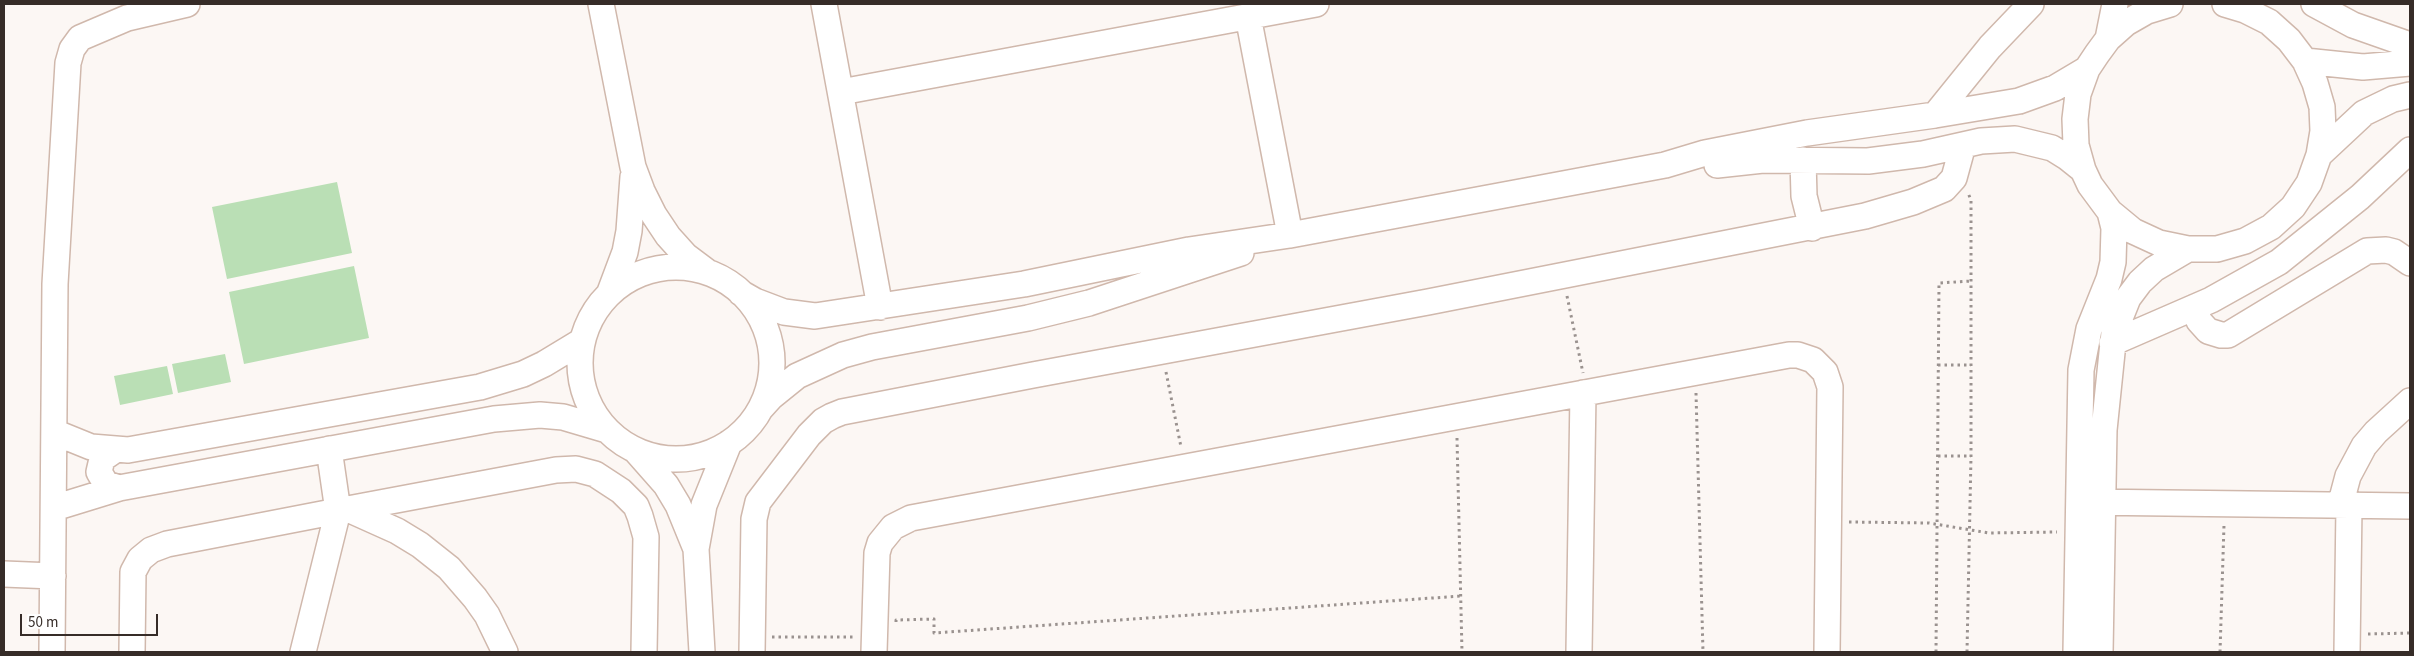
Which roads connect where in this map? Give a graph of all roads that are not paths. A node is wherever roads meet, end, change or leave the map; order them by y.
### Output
1 (187, 4) edge
2 (601, 4) edge
3 (824, 4) edge
4 (1316, 4) edge
5 (2031, 4) edge
6 (2114, 4) edge
7 (2170, 4) edge
8 (2225, 4) edge
9 (2314, 4) edge
10 (1248, 16) junction
11 (2108, 39) junction
12 (2410, 45) edge
13 (2305, 61) junction
14 (2410, 63) edge
15 (2087, 70) junction
16 (842, 92) junction
17 (2410, 95) edge
18 (1935, 116) junction
19 (1963, 145) junction
20 (2410, 150) edge
21 (2319, 155) junction
22 (1803, 160) junction
23 (1665, 165) junction
24 (633, 167) junction
25 (2083, 170) junction
26 (2110, 212) junction
27 (1812, 228) junction
28 (1290, 235) junction
29 (2188, 250) junction
30 (2410, 263) edge
31 (706, 271) junction
32 (610, 292) junction
33 (741, 293) junction
34 (880, 307) junction
35 (2195, 307) junction
36 (582, 341) junction
37 (2112, 343) junction
38 (1585, 393) junction
39 (2410, 402) edge
40 (760, 410) junction
41 (607, 430) junction
42 (54, 432) junction
43 (729, 443) junction
44 (329, 449) junction
45 (116, 450) junction
46 (634, 450) junction
47 (119, 488) junction
48 (2090, 503) junction
49 (2345, 506) junction
50 (2410, 506) edge
51 (54, 508) junction
52 (343, 510) junction
53 (696, 549) junction
54 (4, 574) edge
55 (53, 576) junction
56 (2348, 643) edge
57 (752, 645) edge
58 (874, 645) edge
59 (52, 652) edge
60 (132, 652) edge
61 (303, 652) edge
62 (505, 652) edge
63 (644, 652) edge
64 (702, 652) edge
65 (1579, 652) edge
66 (1827, 652) edge
67 (2076, 652) edge
68 (2100, 652) edge

1 - 42 street
2 - 24 street
3 - 16 street
4 - 10 street
5 - 18 street
6 - 11 street
7 - 11 street
8 - 13 street
9 - 12 street
10 - 16 street
10 - 28 street
11 - 15 street
13 - 14 street
13 - 21 street
15 - 18 street
15 - 25 street
16 - 34 street
17 - 21 street
18 - 23 street
19 - 22 street
19 - 25 street
19 - 27 street
20 - 35 street
21 - 29 street
22 - 23 street
22 - 27 street
23 - 28 street
24 - 31 street
24 - 32 street
25 - 26 street
26 - 29 street
26 - 48 street
27 - 57 street
28 - 34 street
28 - 40 street
29 - 37 street
30 - 35 street
31 - 32 street
31 - 33 street
32 - 36 street
33 - 34 street
33 - 40 street
35 - 37 street
36 - 41 street
36 - 45 street
37 - 48 street
38 - 58 street
38 - 65 street
38 - 66 street
39 - 49 street
40 - 43 street
41 - 44 street
41 - 46 street
42 - 45 street
42 - 51 street
43 - 46 street
43 - 53 street
44 - 47 street
44 - 52 street
45 - 47 street
46 - 53 street
47 - 51 street
48 - 49 street
48 - 67 street
48 - 68 street
49 - 50 street
49 - 56 street
51 - 55 street
52 - 60 street
52 - 61 street
52 - 62 street
52 - 63 street
53 - 64 street
54 - 55 street
55 - 59 street

